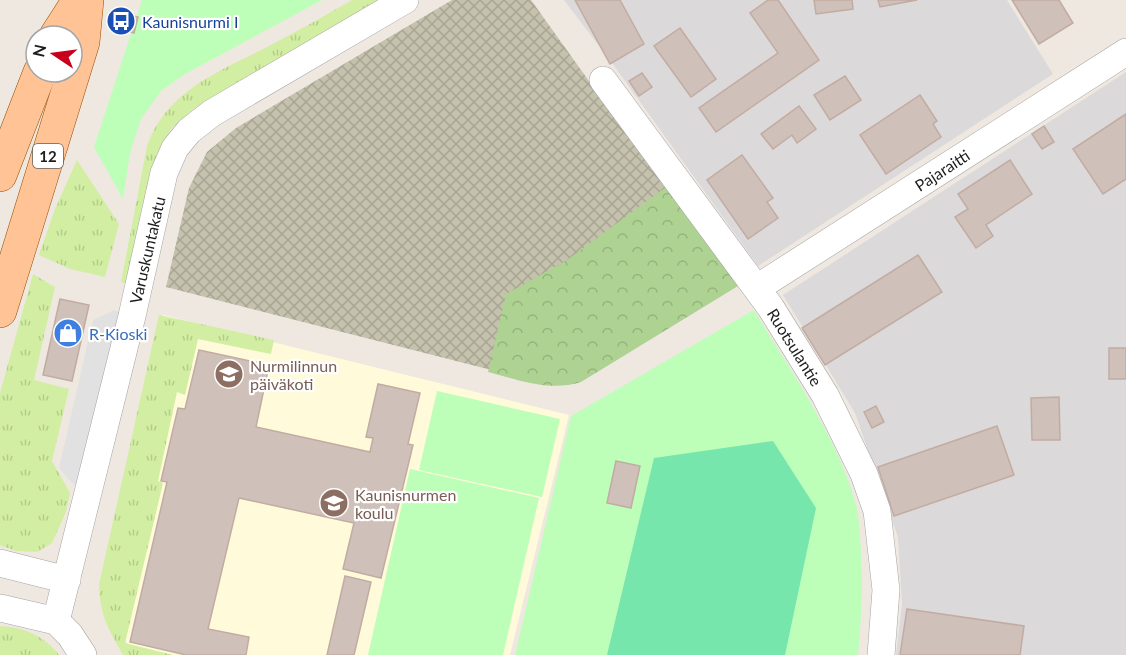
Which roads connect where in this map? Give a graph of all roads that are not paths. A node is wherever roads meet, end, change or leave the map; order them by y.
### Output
1 (79, 0) edge
2 (87, 0) edge
3 (405, 0) edge
4 (64, 24) edge
5 (1126, 52) edge
6 (603, 80) dead end
7 (35, 84) edge
8 (0, 175) edge
9 (757, 288) junction
10 (0, 311) edge
11 (0, 563) edge
12 (67, 580) junction
13 (0, 608) edge
14 (56, 621) junction
15 (83, 655) edge
16 (881, 655) edge

1 - 4 main road
2 - 10 main road, 12
3 - 12 street, Varuskuntakatu
5 - 9 street, Pajaraitti
6 - 9 street, Ruotsulantie
7 - 8 main road, 12
9 - 16 street, Ruotsulantie
11 - 12 street
12 - 14 street, Varuskuntakatu
13 - 14 street
14 - 15 street

